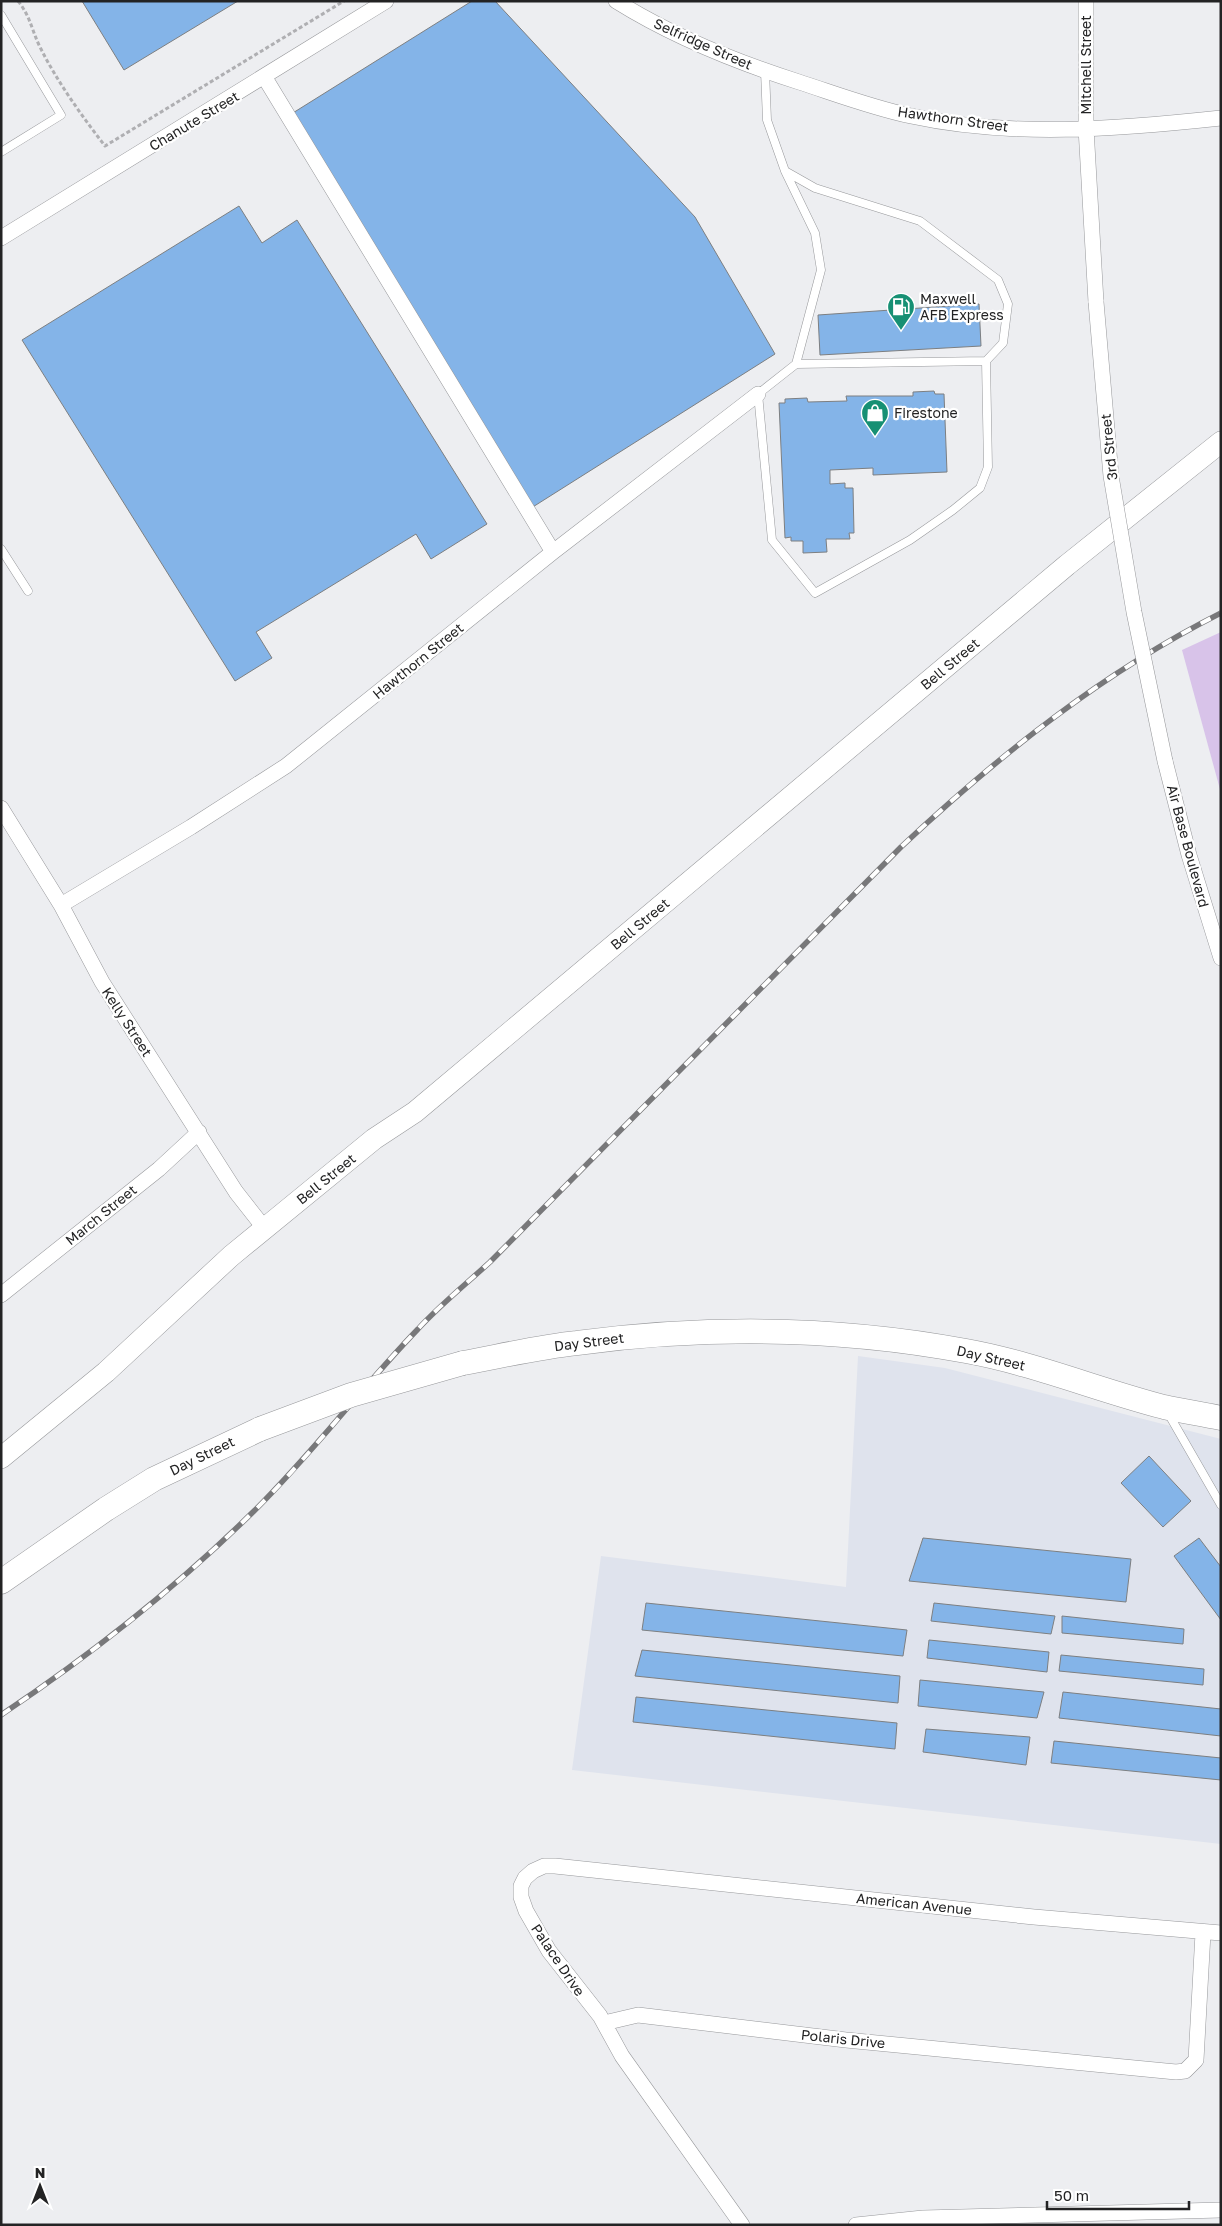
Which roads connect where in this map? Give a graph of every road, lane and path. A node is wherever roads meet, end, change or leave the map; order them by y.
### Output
1 (18, 1) edge
2 (344, 1) edge
3 (386, 1) edge
4 (616, 1) edge
5 (1086, 1) edge
6 (1, 16) edge
7 (765, 71) junction
8 (264, 78) junction
9 (1221, 118) edge
10 (1086, 128) junction
11 (1, 152) edge
12 (785, 171) junction
13 (1, 238) edge
14 (986, 361) junction
15 (796, 364) junction
16 (758, 394) junction
17 (1221, 442) edge
18 (1, 549) edge
19 (553, 552) junction
20 (28, 592) dead end
21 (1166, 762) joint
22 (1, 808) edge
23 (61, 905) junction
24 (1221, 958) edge
25 (200, 1132) junction
26 (265, 1230) junction
27 (1, 1295) edge
28 (1164, 1407) junction
29 (61, 1408) junction
30 (1221, 1418) edge
31 (1, 1445) edge
32 (1, 1458) edge
33 (1221, 1506) edge
34 (1, 1582) edge
35 (625, 1874) joint
36 (1203, 1933) junction
37 (1221, 1933) edge
38 (604, 2023) junction
39 (1221, 2210) edge
40 (742, 2225) edge
41 (856, 2225) edge

1 - 2 path
3 - 8 street, Chanute Street
4 - 7 street, Selfridge Street
5 - 10 street, Mitchell Street
6 - 11 lane
7 - 10 street, Hawthorn Street
7 - 12 lane
8 - 13 street, Chanute Street
8 - 19 street
9 - 10 street, Hawthorn Street
10 - 21 street, 3rd Street, bridge
12 - 14 lane
12 - 15 lane
14 - 15 lane
14 - 16 lane
15 - 16 lane
16 - 19 street, Hawthorn Street
17 - 26 main road, Bell Street
18 - 20 lane
19 - 23 street, Hawthorn Street
21 - 24 street, Air Base Boulevard
22 - 23 street, Kelly Street
23 - 25 street, Kelly Street
25 - 26 street, Kelly Street
25 - 27 street, March Street
26 - 29 main road, Bell Street
28 - 30 main road, Day Street
28 - 33 lane
28 - 34 main road, Day Street, bridge
29 - 31 main road, Bell Street
29 - 32 main road, Bell Street
35 - 36 street, American Avenue
35 - 38 street, Palace Drive
36 - 37 street, American Avenue
36 - 38 street, Polaris Drive
38 - 40 street
39 - 41 street

